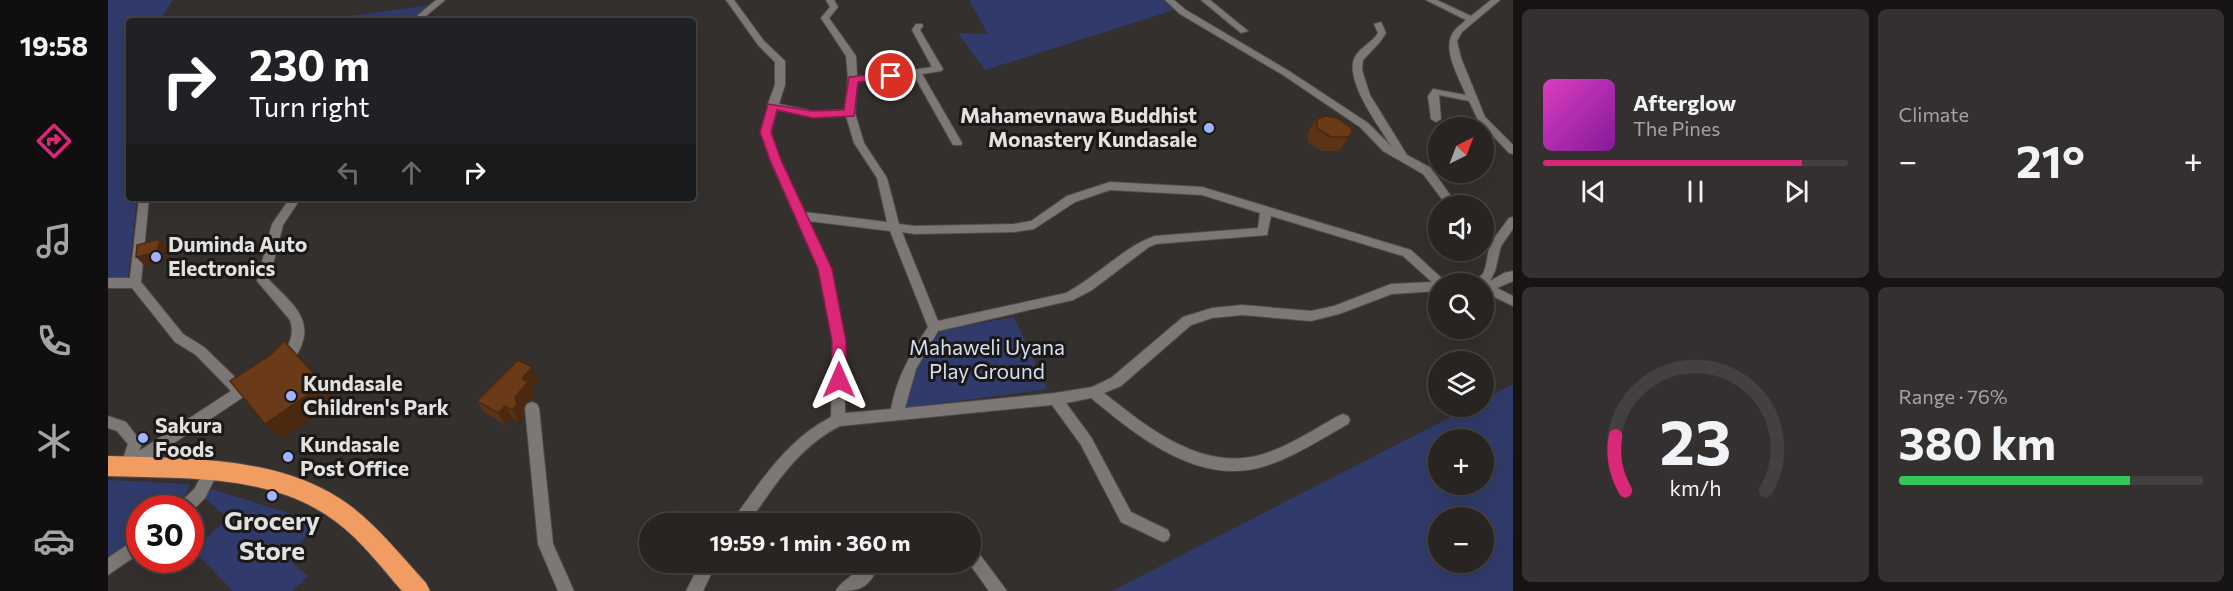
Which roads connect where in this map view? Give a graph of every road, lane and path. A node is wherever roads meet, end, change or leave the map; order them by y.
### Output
1 (441, 0) edge
2 (730, 0) edge
3 (830, 0) edge
4 (1169, 0) edge
5 (1205, 0) edge
6 (1430, 0) edge
7 (1496, 0) edge
8 (419, 18) edge
9 (1471, 19) junction
10 (1378, 24) dead end
11 (918, 26) dead end
12 (1244, 30) dead end
13 (913, 73) junction
14 (853, 79) junction
15 (1473, 99) junction
16 (772, 106) junction
17 (850, 113) junction
18 (1436, 117) edge
19 (957, 143) dead end
20 (1513, 151) edge
21 (1402, 157) junction
22 (1446, 195) edge
23 (144, 201) edge
24 (294, 201) edge
25 (1266, 210) junction
26 (803, 216) junction
27 (1513, 221) edge
28 (894, 227) junction
29 (1495, 248) joint
30 (1428, 273) edge
31 (1489, 273) edge
32 (1513, 276) edge
33 (135, 283) junction
34 (108, 284) edge
35 (1494, 284) edge
36 (1428, 286) edge
37 (1494, 292) edge
38 (1513, 301) edge
39 (934, 327) junction
40 (240, 391) junction
41 (1093, 392) junction
42 (1055, 399) junction
43 (532, 408) dead end
44 (897, 415) junction
45 (838, 420) junction
46 (1343, 420) dead end
47 (108, 422) edge
48 (117, 467) edge
49 (211, 472) junction
50 (198, 495) edge
51 (747, 513) edge
52 (1163, 535) dead end
53 (126, 554) edge
54 (108, 567) edge
55 (981, 568) edge
56 (704, 573) edge
57 (866, 573) edge
58 (418, 591) edge
59 (566, 591) edge
60 (694, 591) edge
61 (844, 591) edge
62 (999, 591) edge

1 - 8 street
2 - 16 street
3 - 14 street
4 - 21 street
5 - 12 street
6 - 9 street
7 - 9 street
9 - 15 street
10 - 21 street
11 - 13 street
13 - 14 street
13 - 19 street
14 - 17 street
15 - 18 street
15 - 20 street
16 - 17 street
16 - 26 street
17 - 28 street
21 - 22 street
23 - 33 street
24 - 40 street
25 - 28 street
25 - 30 street
25 - 39 street
26 - 28 street
26 - 45 street
27 - 29 street
28 - 39 street
29 - 31 street
32 - 35 street
33 - 34 street
33 - 40 street
36 - 41 street
37 - 38 street
39 - 44 street
40 - 48 street
41 - 42 street
41 - 46 street
42 - 44 street
42 - 52 street
43 - 59 street
44 - 45 street
45 - 51 street
47 - 48 street
48 - 49 highway
49 - 50 street
49 - 58 highway
53 - 54 street
55 - 62 street
56 - 60 street
57 - 61 street

